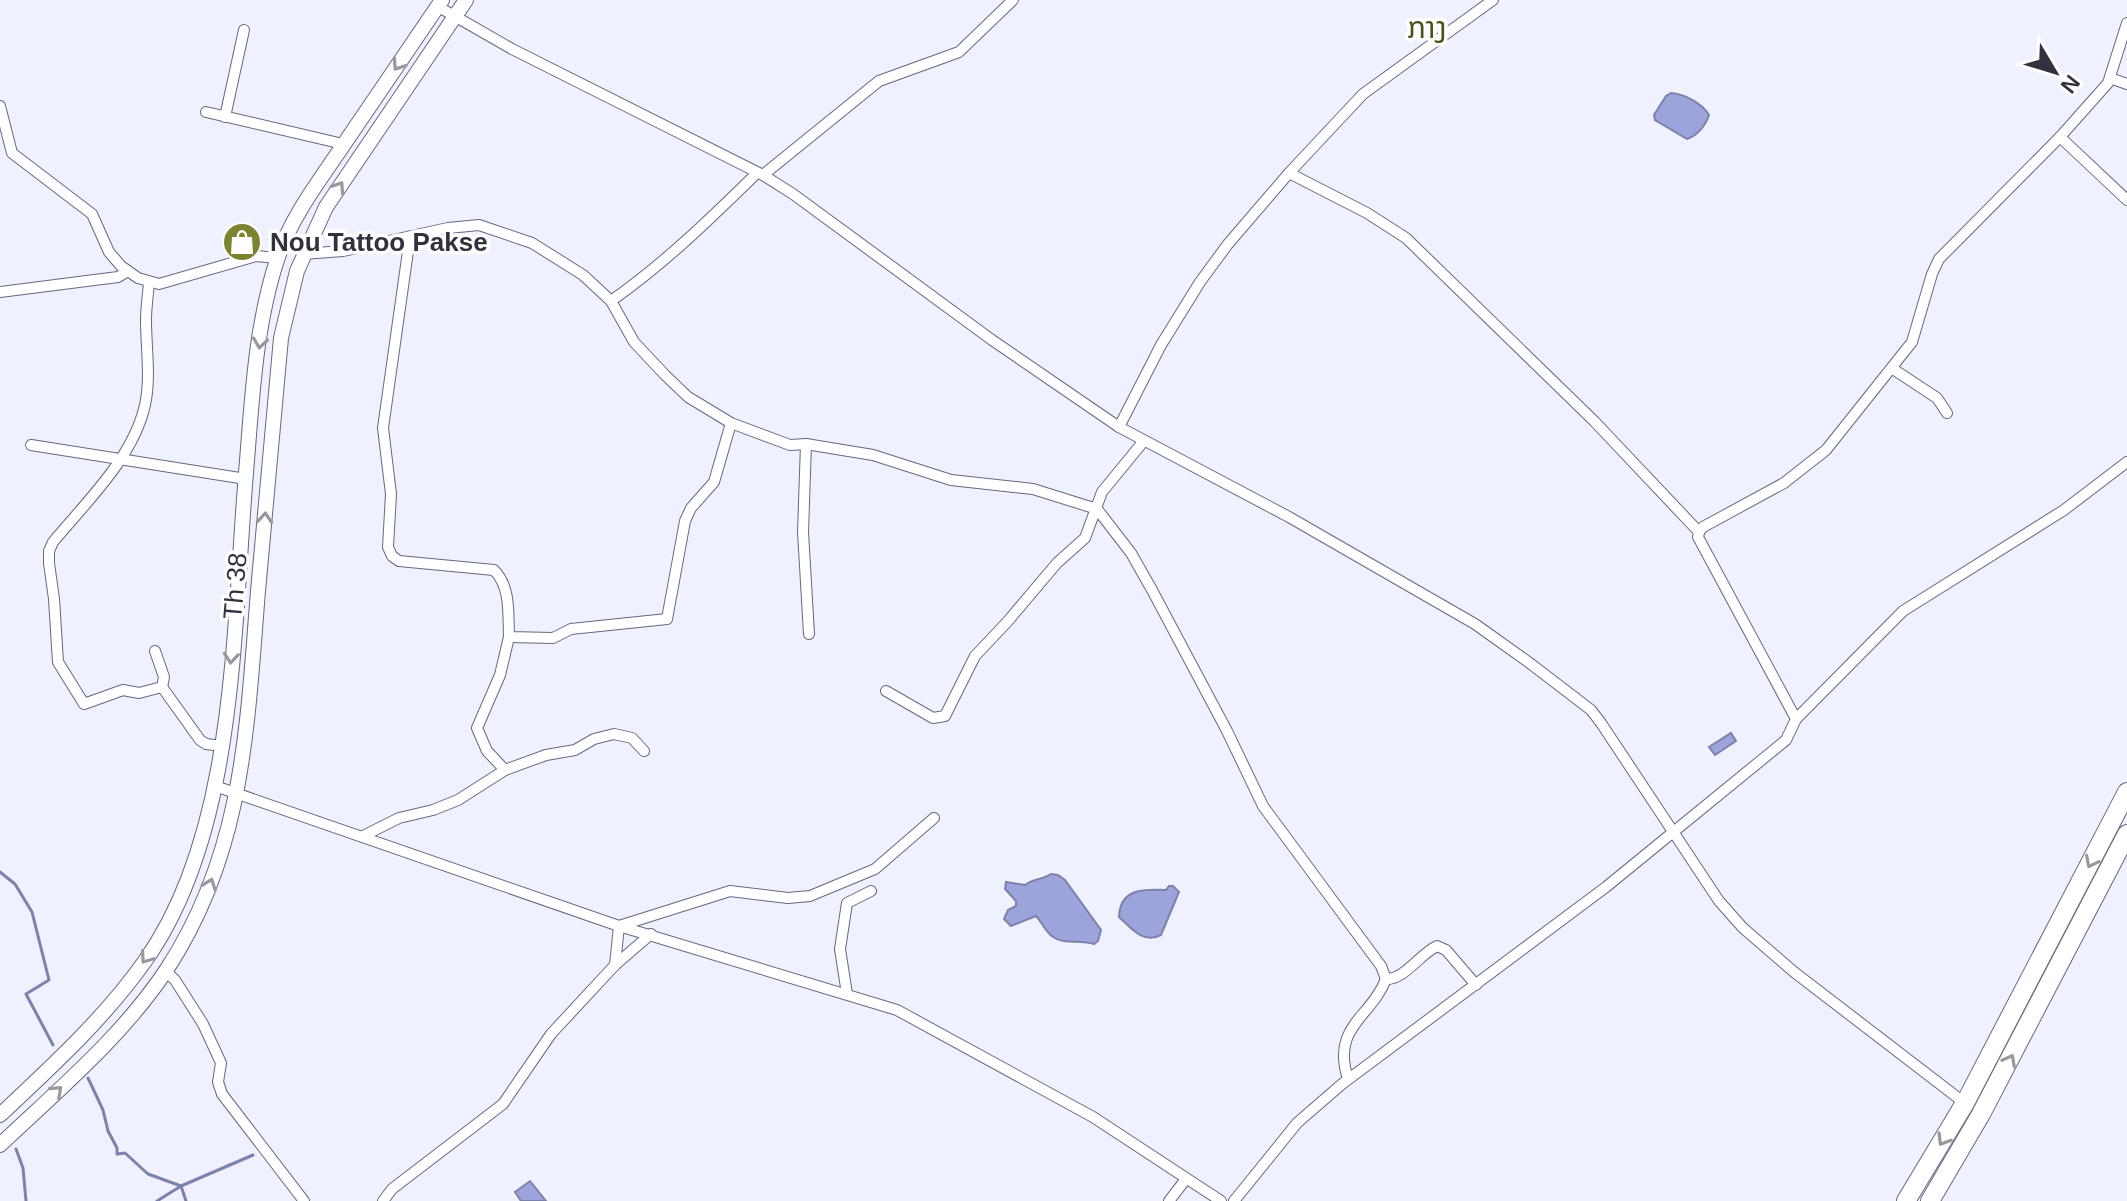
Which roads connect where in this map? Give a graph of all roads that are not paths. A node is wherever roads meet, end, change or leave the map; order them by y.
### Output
1 (466, 0) edge
2 (1013, 0) edge
3 (1493, 0) edge
4 (440, 3) edge
5 (455, 16) junction
6 (2127, 23) edge
7 (244, 30) dead end
8 (2110, 78) junction
9 (2127, 84) edge
10 (0, 106) edge
11 (206, 112) dead end
12 (225, 117) junction
13 (2060, 137) junction
14 (343, 144) junction
15 (12, 153) junction
16 (0, 158) edge
17 (1289, 173) junction
18 (760, 174) junction
19 (2127, 200) edge
20 (410, 237) junction
21 (303, 254) junction
22 (277, 258) junction
23 (128, 271) junction
24 (149, 283) junction
25 (0, 292) edge
26 (611, 301) junction
27 (265, 306) junction
28 (286, 309) junction
29 (1893, 369) junction
30 (1947, 413) dead end
31 (731, 423) junction
32 (1119, 427) junction
33 (1143, 442) junction
34 (806, 444) junction
35 (31, 445) dead end
36 (120, 460) junction
37 (2127, 462) edge
38 (246, 479) junction
39 (1097, 509) junction
40 (1699, 532) junction
41 (809, 634) dead end
42 (509, 637) junction
43 (155, 651) dead end
44 (162, 687) junction
45 (886, 691) dead end
46 (1796, 719) junction
47 (222, 746) junction
48 (644, 751) dead end
49 (505, 770) junction
50 (215, 786) junction
51 (238, 792) junction
52 (2127, 792) edge
53 (934, 818) dead end
54 (1675, 832) junction
55 (2127, 834) edge
56 (363, 836) junction
57 (871, 891) dead end
58 (619, 926) junction
59 (651, 934) junction
60 (615, 965) junction
61 (165, 971) junction
62 (1386, 979) junction
63 (1476, 985) junction
64 (847, 994) junction
65 (1348, 1079) junction
66 (1973, 1109) junction
67 (0, 1115) edge
68 (0, 1145) edge
69 (1186, 1179) junction
70 (304, 1201) edge
71 (383, 1201) edge
72 (1169, 1201) edge
73 (1221, 1201) edge
74 (1234, 1201) edge
75 (1906, 1201) edge
76 (1930, 1201) edge

1 - 5 street, Th 38
2 - 18 street
3 - 17 street
4 - 5 street
4 -> 14 street, Th 38
5 - 18 street
21 -> 5 street, Th 38
6 - 8 street
7 - 12 street
8 - 9 street
8 - 13 street
10 - 15 street
11 - 12 street
12 - 14 street
13 - 19 street
13 - 29 street
14 - 22 street, Th 38
15 - 16 street
15 - 23 street
17 - 32 street
17 - 40 street
18 - 26 street
18 - 32 street
20 - 21 street
20 - 26 street
20 - 42 street
21 - 28 street, Th 38
22 - 24 street
22 - 27 street, Th 38
23 - 24 street
23 - 25 street
24 - 36 street
26 - 31 street
27 - 28 street
27 -> 38 street, Th 38
51 -> 28 street, Th 38
29 - 30 street
29 - 40 street
31 - 34 street
31 - 42 street
32 - 33 street
33 - 39 street
33 - 54 street
34 - 39 street
34 - 41 street
35 - 36 street
36 - 38 street
36 - 44 street
37 - 46 street
38 -> 47 street, Th 38
39 - 45 street
39 - 62 street
40 - 46 street
42 - 49 street
43 - 44 street
44 - 47 street
46 - 54 street
47 - 50 street, Th 38
48 - 49 street
49 - 56 street
50 - 51 street
50 -> 67 street, Th 38
51 - 56 street
61 -> 51 street, Th 38
52 -> 66 highway
53 - 58 street
54 - 63 street
54 - 66 street
66 -> 55 highway
56 - 58 street
57 - 64 street
58 - 59 street
58 - 60 street
59 - 60 street
59 - 64 street
60 - 71 street
68 -> 61 street, Th 38
61 - 70 street
62 - 63 street
62 - 65 street
63 - 65 street
64 - 69 street
65 - 74 street
66 -> 75 highway
66 - 76 highway
69 - 72 street
69 - 73 street

